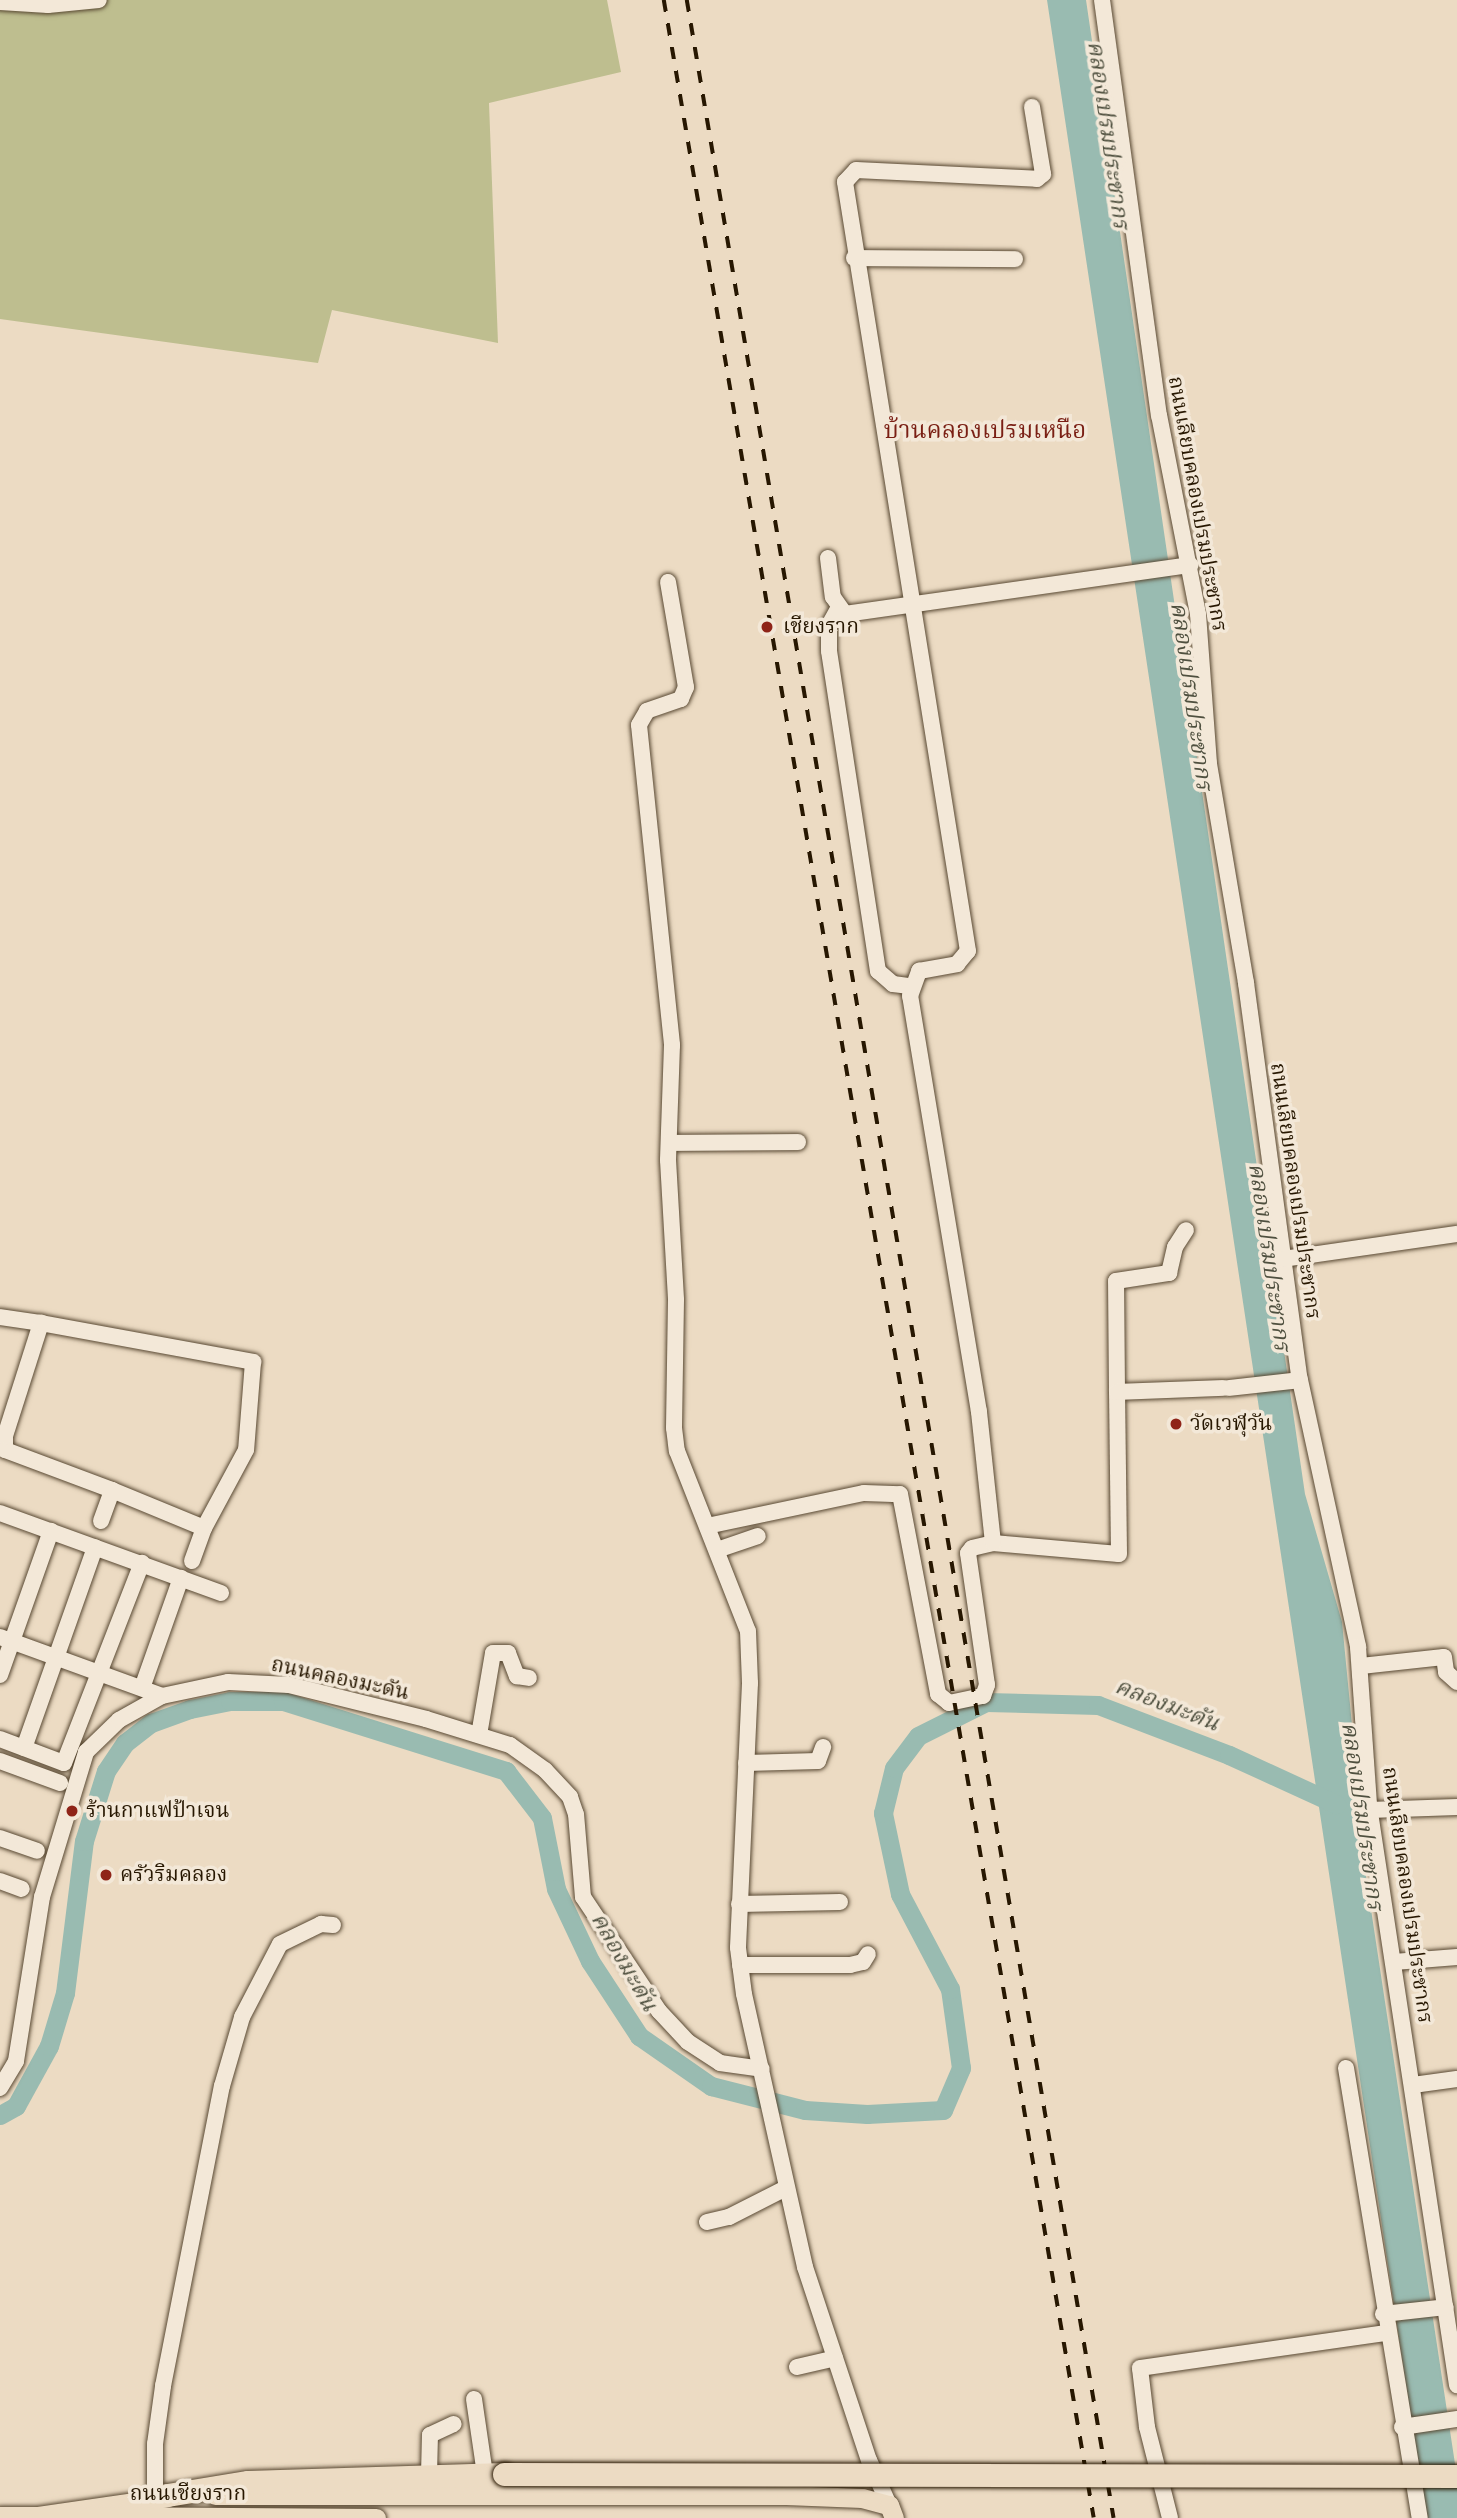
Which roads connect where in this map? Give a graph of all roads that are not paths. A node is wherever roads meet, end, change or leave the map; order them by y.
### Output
1 (99, 0) edge
2 (1102, 0) edge
3 (0, 2) edge
4 (1032, 107) dead end
5 (854, 258) junction
6 (1014, 259) dead end
7 (828, 558) dead end
8 (1184, 565) junction
9 (668, 582) dead end
10 (910, 604) junction
11 (838, 609) junction
12 (910, 986) junction
13 (798, 1142) dead end
14 (669, 1143) junction
15 (1186, 1230) dead end
16 (1457, 1234) edge
17 (1283, 1259) junction
18 (0, 1317) edge
19 (40, 1323) junction
20 (1295, 1381) junction
21 (1117, 1392) junction
22 (112, 1490) junction
23 (2, 1518) edge
24 (101, 1521) dead end
25 (707, 1526) junction
26 (204, 1528) junction
27 (51, 1531) junction
28 (758, 1536) dead end
29 (993, 1543) junction
30 (94, 1547) junction
31 (717, 1550) junction
32 (192, 1561) dead end
33 (142, 1563) junction
34 (181, 1578) junction
35 (221, 1593) dead end
36 (6, 1639) edge
37 (55, 1657) junction
38 (1361, 1666) junction
39 (101, 1674) junction
40 (0, 1675) edge
41 (529, 1678) dead end
42 (1457, 1682) edge
43 (142, 1688) junction
44 (162, 1696) junction
45 (479, 1735) junction
46 (0, 1740) edge
47 (823, 1747) dead end
48 (24, 1748) junction
49 (0, 1760) edge
50 (746, 1763) junction
51 (60, 1783) dead end
52 (1457, 1807) edge
53 (1369, 1810) junction
54 (0, 1838) edge
55 (37, 1851) dead end
56 (0, 1881) edge
57 (22, 1889) dead end
58 (840, 1902) dead end
59 (739, 1904) junction
60 (333, 1925) dead end
61 (868, 1954) dead end
62 (1457, 1956) edge
63 (1394, 1962) junction
64 (740, 1965) junction
65 (1346, 2068) dead end
66 (763, 2072) junction
67 (1457, 2079) edge
68 (1413, 2085) junction
69 (0, 2088) edge
70 (784, 2189) junction
71 (708, 2221) dead end
72 (1441, 2308) junction
73 (1386, 2313) junction
74 (1386, 2333) junction
75 (835, 2358) junction
76 (797, 2367) dead end
77 (1457, 2385) edge
78 (474, 2399) dead end
79 (1453, 2419) edge
80 (454, 2424) dead end
81 (1405, 2427) junction
82 (494, 2474) junction
83 (429, 2475) junction
84 (1457, 2476) edge
85 (155, 2497) junction
86 (892, 2512) edge
87 (0, 2516) edge
88 (38, 2516) junction
89 (376, 2518) edge
90 (1170, 2518) edge
91 (1420, 2518) edge

1 - 3 street
2 - 8 street, ถนนเลียบคลองเปรมประชากร
4 - 5 street
5 - 6 street
5 - 10 street
7 - 11 street
8 - 10 street
8 - 17 street, ถนนเลียบคลองเปรมประชากร
9 - 14 street
10 - 11 street
10 - 12 street
11 - 12 street
12 - 29 street
13 - 14 street
14 - 25 street
15 - 21 street
16 - 17 street
17 - 20 street, ถนนเลียบคลองเปรมประชากร
18 - 19 street
19 - 22 street
19 - 26 street
20 - 21 street
20 - 38 street, ถนนเลียบคลองเปรมประชากร
21 - 29 street
22 - 24 street
22 - 26 street
23 - 27 street
25 - 29 street
25 - 31 street
26 - 32 street
27 - 30 street
27 - 36 street
28 - 31 street
30 - 33 street
30 - 37 street
31 - 50 street
33 - 34 street
33 - 39 street
34 - 35 street
34 - 43 street
36 - 37 street
36 - 40 street
37 - 39 street
37 - 48 street
38 - 42 street
38 - 53 street, ถนนเลียบคลองเปรมประชากร
39 - 43 street
39 - 48 street
41 - 45 street
43 - 44 street
44 - 45 street, ถนนคลองมะดัน
44 - 69 street, ถนนคลองมะดัน
45 - 66 street, ถนนคลองมะดัน
46 - 48 street
47 - 50 street
49 - 51 street
50 - 59 street
52 - 53 street
53 - 63 street, ถนนเลียบคลองเปรมประชากร
54 - 55 street
56 - 57 street
58 - 59 street
59 - 64 street
60 - 85 street
61 - 64 street
62 - 63 street
63 - 68 street, ถนนเลียบคลองเปรมประชากร
64 - 66 street
65 - 73 street
66 - 70 street
67 - 68 street
68 - 72 street, ถนนเลียบคลองเปรมประชากร
70 - 71 street
70 - 75 street
72 - 73 street
72 - 77 street, ถนนเลียบคลองเปรมประชากร
73 - 74 street
74 - 81 street
74 - 90 street
75 - 76 street
75 - 86 street
78 - 82 street
79 - 81 street
80 - 83 street
81 - 91 street
82 - 83 highway
82 - 84 highway, bridge
83 - 85 highway
85 - 86 main road
85 - 88 main road
87 - 88 main road, ถนนเชียงราก
88 - 89 main road, ถนนเชียงราก

